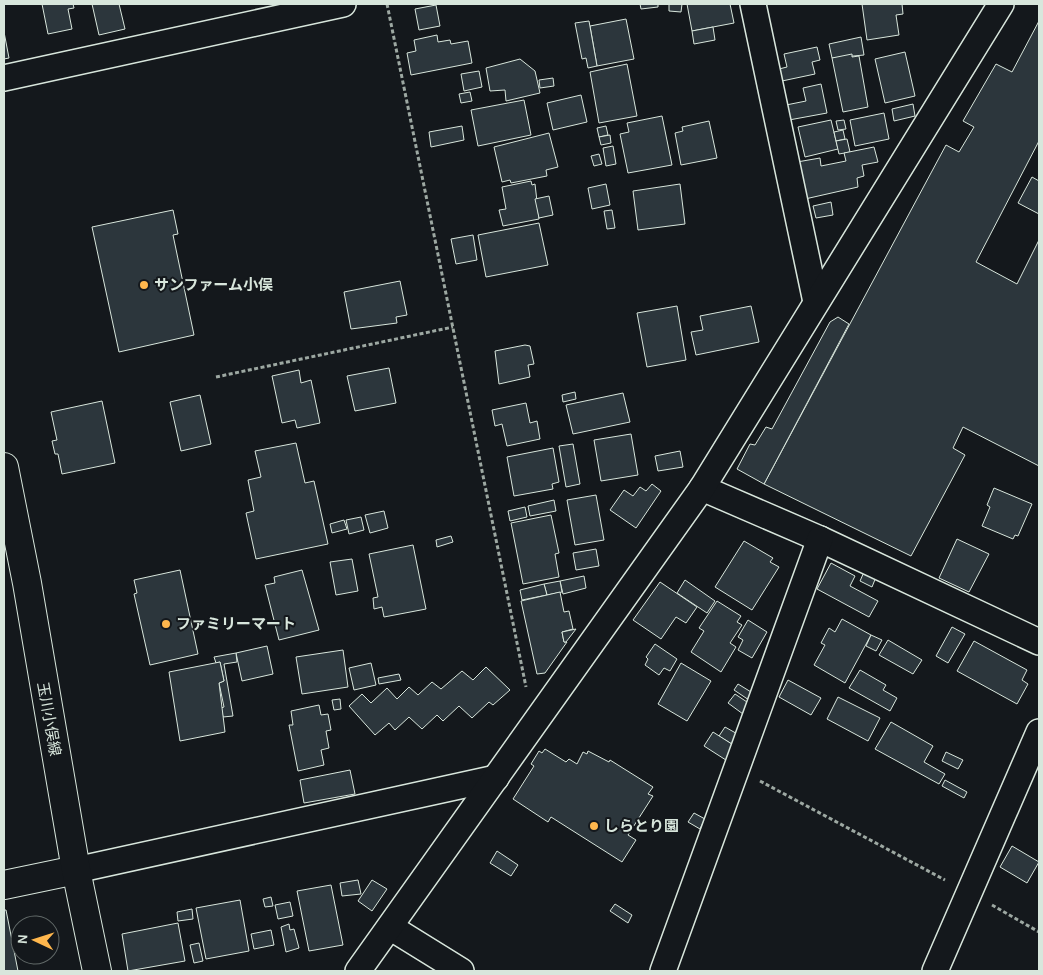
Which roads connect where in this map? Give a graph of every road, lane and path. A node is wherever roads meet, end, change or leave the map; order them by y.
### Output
1 (343, 4) edge
2 (387, 4) edge
3 (753, 4) edge
4 (1000, 4) edge
5 (4, 78) edge
6 (816, 302) junction
7 (453, 327) junction
8 (216, 377) dead end
9 (4, 467) edge
10 (702, 488) junction
11 (820, 539) junction
12 (1039, 642) edge
13 (533, 725) junction
14 (1039, 732) edge
15 (736, 769) junction
16 (496, 778) junction
17 (76, 870) junction
18 (4, 885) edge
19 (969, 893) junction
20 (390, 927) junction
21 (1039, 932) edge
22 (97, 971) edge
23 (358, 971) edge
24 (461, 971) edge
25 (663, 971) edge
26 (935, 971) edge

1 - 5 street
2 - 7 path
3 - 6 street
4 - 6 street
6 - 10 street
7 - 8 path
7 - 13 path
9 - 17 main road, 玉川小俣線
10 - 11 street
10 - 13 street
11 - 12 street
11 - 15 street
13 - 16 street
14 - 19 street
15 - 19 path
15 - 25 street
16 - 17 street
16 - 20 street
17 - 18 main road
17 - 22 main road, 玉川小俣線
19 - 21 path
19 - 26 street
20 - 23 street
20 - 24 street

